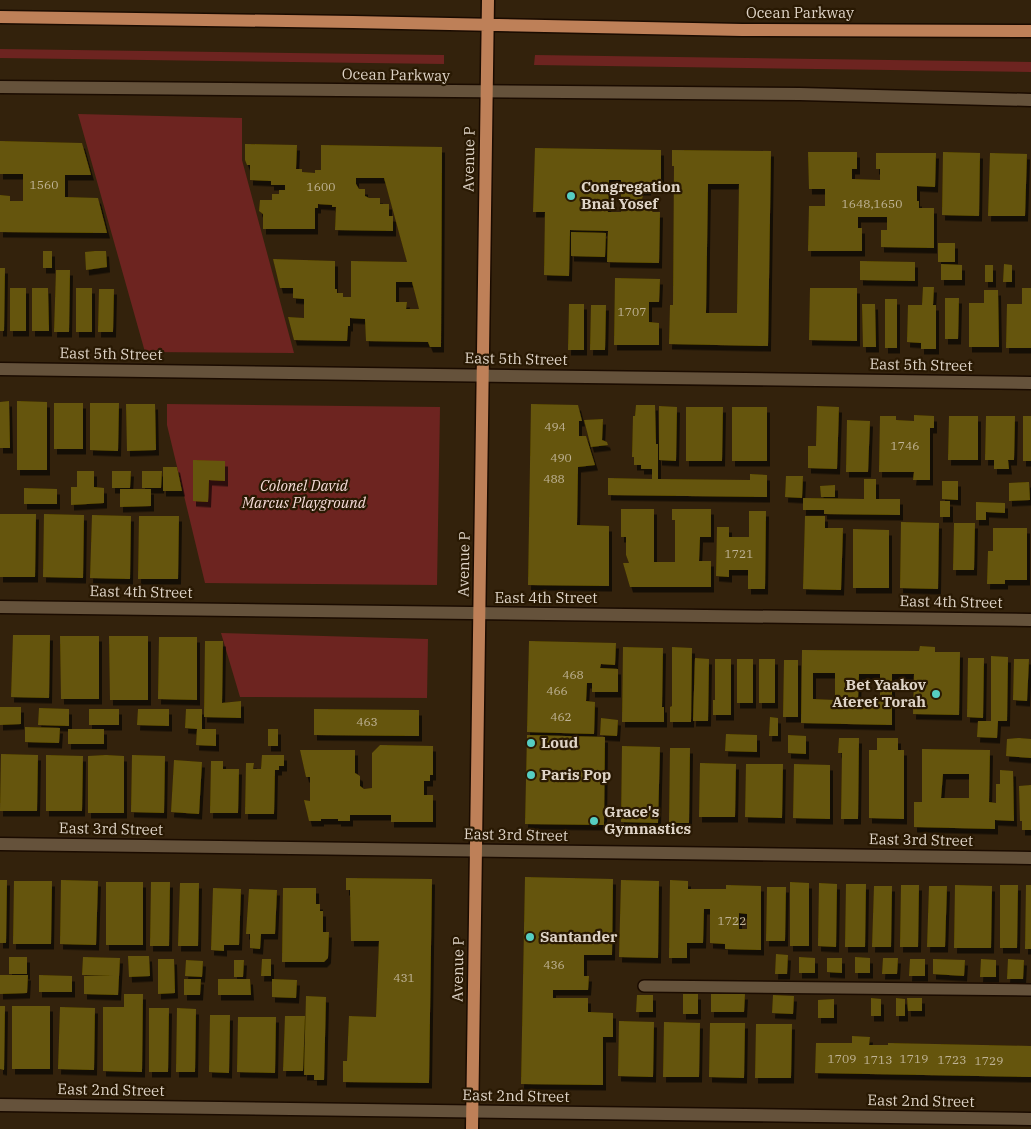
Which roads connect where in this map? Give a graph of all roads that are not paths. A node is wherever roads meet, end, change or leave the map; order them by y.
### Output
1 (488, 0) edge
2 (0, 17) edge
3 (488, 24) junction
4 (1031, 31) edge
5 (0, 88) edge
6 (486, 92) junction
7 (1031, 100) edge
8 (0, 369) edge
9 (483, 375) junction
10 (1031, 383) edge
11 (0, 607) edge
12 (480, 614) junction
13 (1031, 620) edge
14 (0, 844) edge
15 (476, 851) junction
16 (1031, 858) edge
17 (644, 986) dead end
18 (1031, 990) edge
19 (0, 1105) edge
20 (473, 1111) junction
21 (1031, 1119) edge
22 (472, 1129) edge

1 - 3 main road, Avenue P
2 - 3 main road, Ocean Parkway
3 - 4 main road, Ocean Parkway
3 - 6 main road, Avenue P
5 - 6 street, Ocean Parkway
6 - 7 street, Ocean Parkway
6 - 9 main road, Avenue P
8 - 9 street, East 5th Street
9 - 10 street, East 5th Street
9 - 12 main road, Avenue P
11 - 12 street, East 4th Street
12 - 13 street, East 4th Street
12 - 15 main road, Avenue P
14 - 15 street, East 3rd Street
15 - 16 street, East 3rd Street
15 - 20 main road, Avenue P
17 - 18 lane
19 - 20 street, East 2nd Street
20 - 21 street, East 2nd Street
20 - 22 main road, Avenue P

